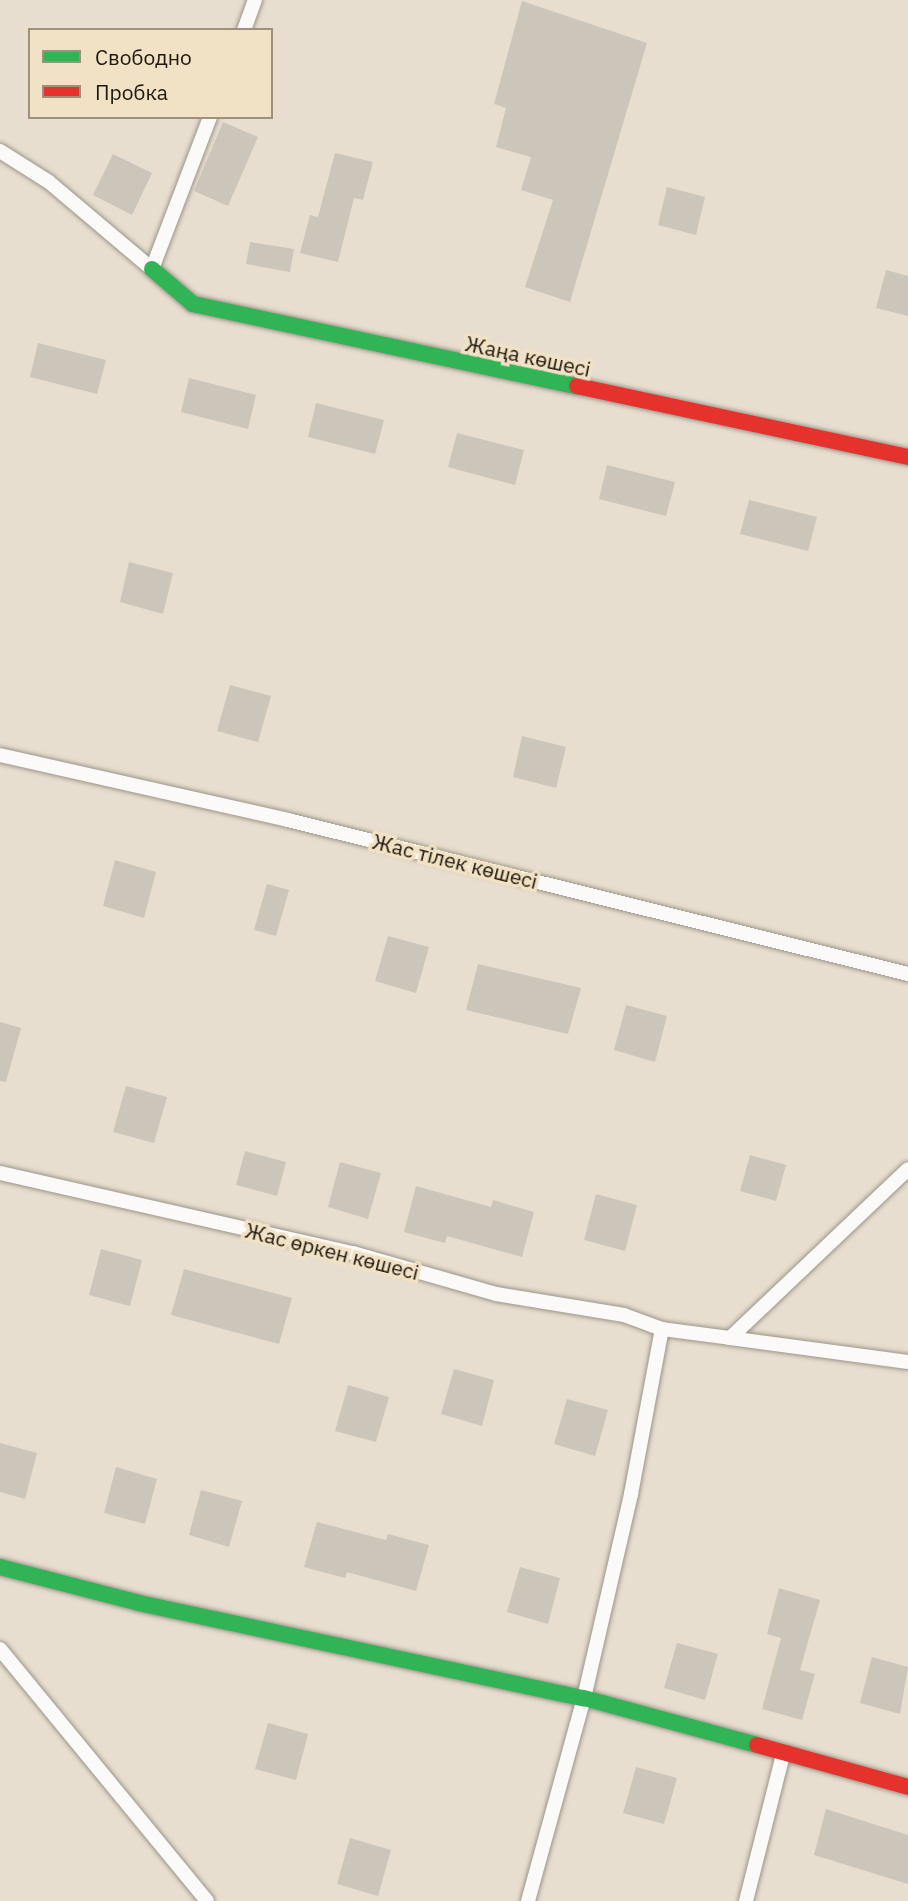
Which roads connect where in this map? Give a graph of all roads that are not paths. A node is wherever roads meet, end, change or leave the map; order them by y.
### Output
1 (256, 0) edge
2 (245, 28) edge
3 (210, 119) edge
4 (0, 151) edge
5 (152, 269) junction
6 (908, 457) edge
7 (0, 755) edge
8 (908, 974) edge
9 (908, 1169) edge
10 (0, 1173) edge
11 (662, 1329) junction
12 (730, 1338) junction
13 (908, 1362) edge
14 (0, 1567) edge
15 (0, 1649) edge
16 (584, 1698) junction
17 (783, 1755) junction
18 (908, 1787) edge
19 (207, 1901) edge
20 (528, 1901) edge
21 (746, 1901) edge

1 - 2 lane
3 - 5 lane
4 - 5 lane
5 - 6 street, Жаңа көшесі
7 - 8 lane, Жас тілек көшесі
9 - 12 lane
10 - 11 lane, Жас өркен көшесі
11 - 12 lane, Жас өркен көшесі
11 - 16 lane
12 - 13 lane, Жас өркен көшесі
14 - 16 street
15 - 19 lane
16 - 17 street
16 - 20 lane
17 - 18 street
17 - 21 lane

